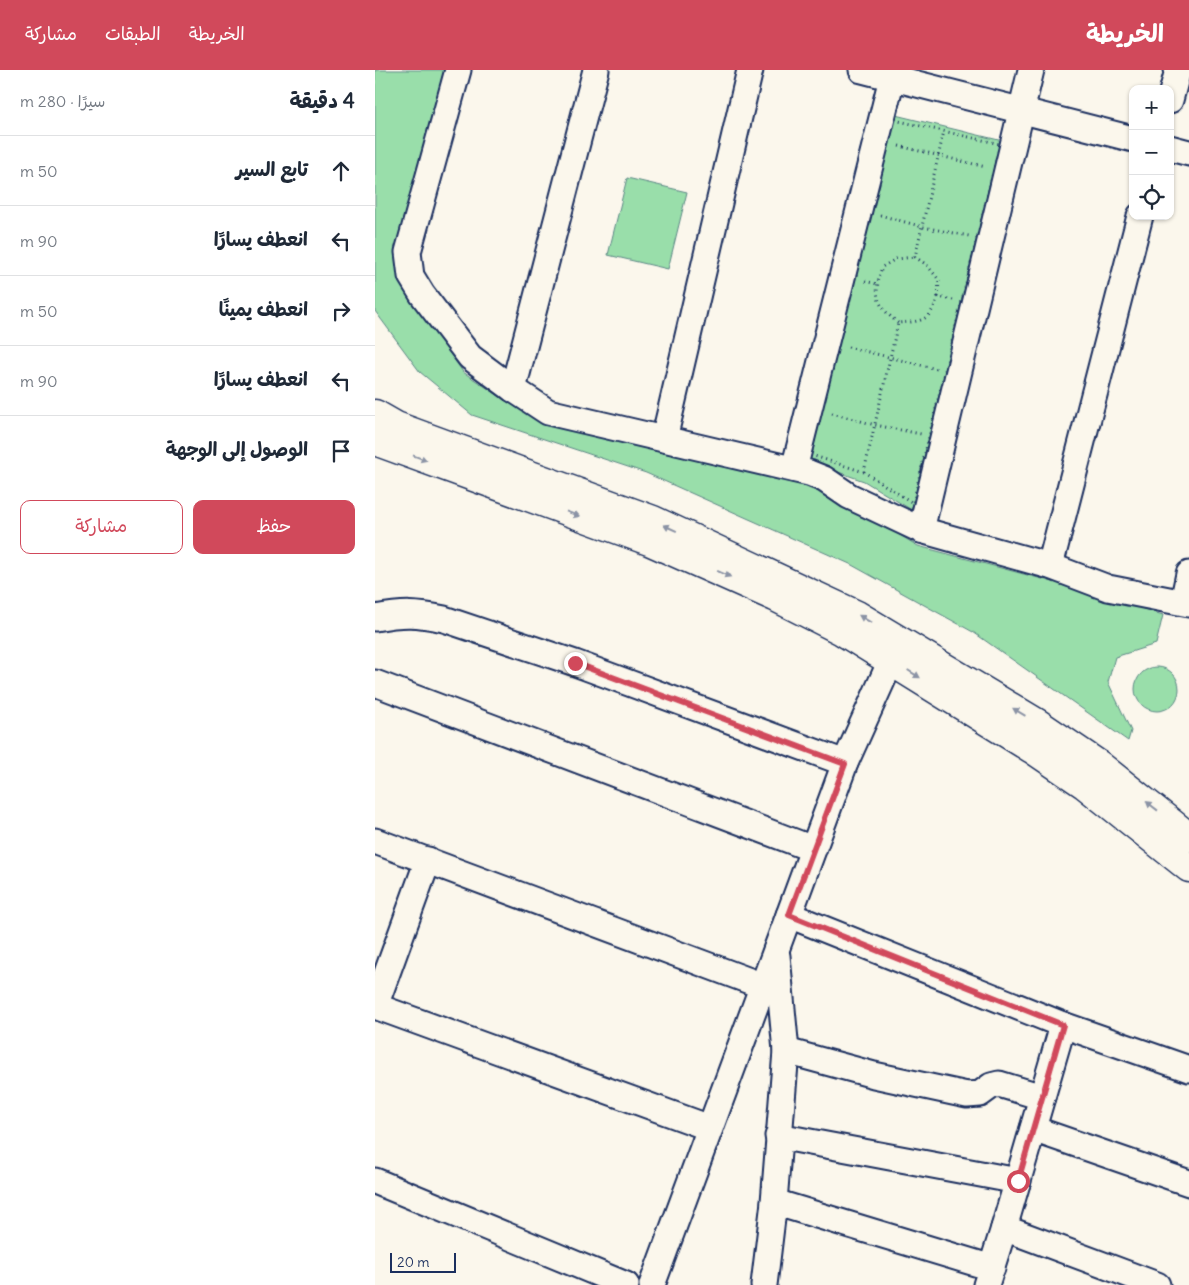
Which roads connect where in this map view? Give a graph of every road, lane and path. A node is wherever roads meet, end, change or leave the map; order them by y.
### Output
1 (458, 70) edge
2 (596, 70) edge
3 (750, 70) edge
4 (862, 70) edge
5 (1031, 70) edge
6 (1178, 70) edge
7 (893, 73) edge
8 (1174, 85) edge
9 (1022, 110) junction
10 (944, 131) junction
11 (1129, 138) edge
12 (885, 143) junction
13 (1174, 149) edge
14 (1189, 153) edge
15 (939, 156) junction
16 (994, 168) junction
17 (878, 214) dead end
18 (1139, 220) edge
19 (923, 227) junction
20 (977, 238) junction
21 (915, 257) junction
22 (938, 297) junction
23 (961, 302) junction
24 (898, 323) junction
25 (837, 345) junction
26 (890, 358) junction
27 (945, 371) junction
28 (513, 389) junction
29 (822, 410) junction
30 (375, 414) edge
31 (875, 425) junction
32 (929, 436) junction
33 (664, 439) junction
34 (375, 441) edge
35 (794, 469) junction
36 (864, 472) junction
37 (921, 530) junction
38 (1050, 566) junction
39 (1189, 574) edge
40 (1186, 603) edge
41 (375, 618) edge
42 (895, 650) junction
43 (375, 683) edge
44 (845, 764) junction
45 (1189, 837) edge
46 (375, 841) edge
47 (813, 848) junction
48 (428, 860) junction
49 (1189, 868) edge
50 (789, 915) junction
51 (777, 949) junction
52 (763, 986) junction
53 (375, 1006) edge
54 (1063, 1025) junction
55 (786, 1051) junction
56 (1189, 1069) edge
57 (1042, 1097) junction
58 (710, 1128) junction
59 (1033, 1129) junction
60 (778, 1136) junction
61 (375, 1181) edge
62 (1018, 1181) junction
63 (1189, 1183) edge
64 (774, 1202) junction
65 (1004, 1228) junction
66 (989, 1276) edge
67 (626, 1285) edge
68 (652, 1285) edge
69 (764, 1285) edge
70 (1157, 1285) edge

1 - 28 street
2 - 28 street
3 - 33 street
4 - 7 street
5 - 9 street
6 - 8 street
7 - 9 street
7 - 35 street
9 - 11 street
9 - 37 street
10 - 12 path
10 - 15 path
10 - 16 path
12 - 15 path
12 - 25 path
13 - 14 street
15 - 16 path
15 - 19 path
16 - 20 path
17 - 19 path
18 - 38 street
19 - 20 path
19 - 21 path
20 - 23 path
21 - 22 path
21 - 24 path
22 - 23 path
22 - 24 path
23 - 27 path
24 - 26 path
25 - 26 path
25 - 29 path
26 - 27 path
26 - 31 path
27 - 32 path
28 - 33 street
29 - 31 path
29 - 36 path
42 -> 30 main road
31 - 32 path
31 - 36 path
32 - 36 path
33 - 35 street
34 -> 42 main road
35 - 37 street
37 - 38 street
38 - 40 street
39 - 40 street
41 - 44 street
42 - 44 street
45 -> 42 main road
42 -> 49 main road
43 - 47 street
44 - 47 street
46 - 48 street
47 - 50 street
48 - 52 street
48 - 53 street
50 - 51 street
50 - 54 street
51 - 52 street
51 - 55 street
52 - 58 street
53 - 58 street
54 - 56 street
54 - 57 street
55 - 57 street
55 - 60 street
57 - 59 street
58 - 68 street
59 - 62 street
59 - 63 street
60 - 62 street
60 - 64 street
61 - 67 street
62 - 65 street
64 - 66 street
64 - 69 street
65 - 66 street
65 - 70 street

